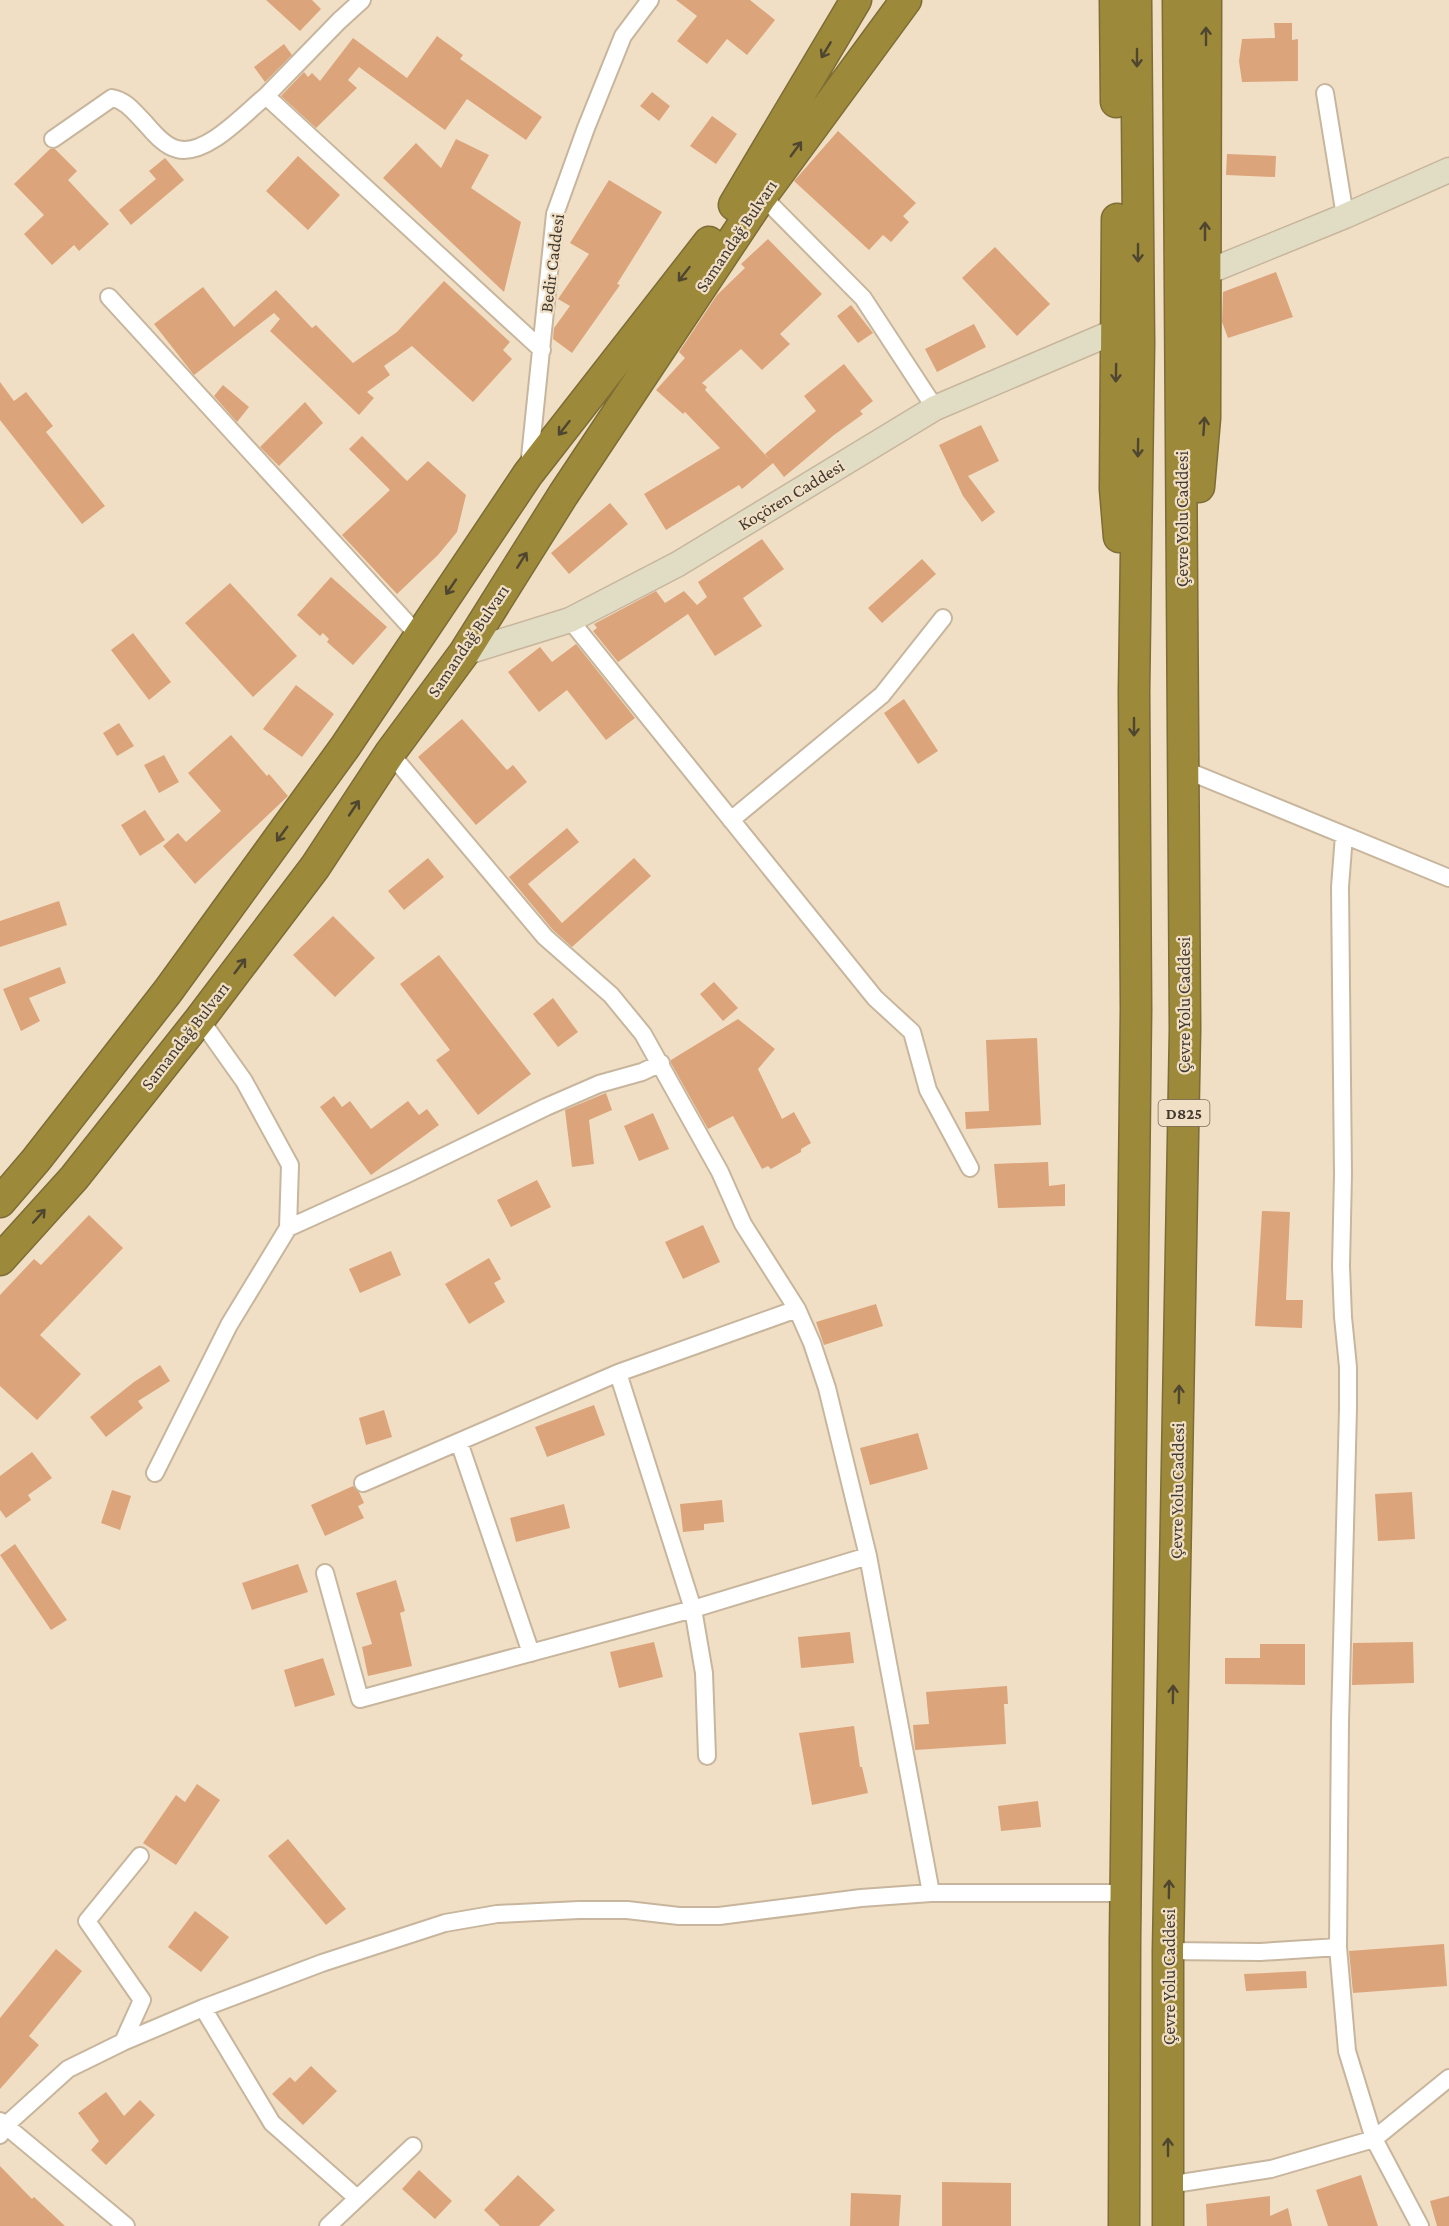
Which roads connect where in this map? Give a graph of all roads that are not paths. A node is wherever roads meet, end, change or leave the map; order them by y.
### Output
1 (362, 0) edge
2 (650, 0) edge
3 (856, 0) edge
4 (906, 0) edge
5 (1115, 0) edge
6 (1136, 0) edge
7 (1178, 0) edge
8 (1206, 0) edge
9 (1325, 93) dead end
10 (266, 96) junction
11 (52, 139) dead end
12 (1449, 170) edge
13 (762, 196) junction
14 (1345, 216) junction
15 (1205, 273) junction
16 (109, 297) dead end
17 (1116, 331) junction
18 (542, 350) junction
19 (935, 408) junction
20 (528, 474) junction
21 (943, 618) dead end
22 (570, 620) junction
23 (418, 635) junction
24 (464, 653) junction
25 (1183, 672) junction
26 (1134, 692) junction
27 (390, 753) junction
28 (1184, 769) junction
29 (731, 820) junction
30 (1344, 835) junction
31 (1449, 878) edge
32 (200, 1019) junction
33 (661, 1063) junction
34 (970, 1168) dead end
35 (0, 1202) edge
36 (288, 1228) junction
37 (0, 1260) edge
38 (797, 1309) junction
39 (618, 1373) junction
40 (459, 1442) junction
41 (155, 1473) dead end
42 (363, 1483) dead end
43 (868, 1556) junction
44 (324, 1573) dead end
45 (693, 1609) junction
46 (531, 1653) junction
47 (707, 1756) dead end
48 (140, 1856) dead end
49 (931, 1893) junction
50 (1126, 1893) junction
51 (1338, 1947) junction
52 (1168, 1951) junction
53 (203, 2008) junction
54 (123, 2042) junction
55 (1449, 2078) edge
56 (2, 2127) edge
57 (1374, 2139) junction
58 (413, 2146) dead end
59 (1168, 2185) junction
60 (357, 2198) junction
61 (126, 2226) edge
62 (328, 2226) edge
63 (1124, 2226) edge
64 (1168, 2226) edge
65 (1420, 2226) edge

1 - 10 street
2 - 18 street, Bedir Caddesi
3 -> 20 highway, Samandağ Bulvarı
13 -> 4 highway, Samandağ Bulvarı
5 - 17 highway
6 -> 26 highway, D825
7 - 25 highway, Çevre Yolu Caddesi / D825
15 -> 8 highway
9 - 14 street
10 - 11 street
10 - 18 street
12 - 14 street
13 - 19 street
24 -> 13 highway, Samandağ Bulvarı
14 - 15 street
25 -> 15 highway
16 - 23 street
17 - 19 street, Koçören Caddesi
17 -> 26 highway
18 - 20 street, Bedir Caddesi
19 - 22 street, Koçören Caddesi
20 -> 23 highway, Samandağ Bulvarı
21 - 29 street
22 - 24 street, Koçören Caddesi
22 - 29 street
23 -> 35 highway, Samandağ Bulvarı
24 - 27 highway, Samandağ Bulvarı
25 - 28 highway, Çevre Yolu Caddesi / D825
26 -> 50 highway, D825
32 -> 27 highway, Samandağ Bulvarı
27 - 33 street
28 - 30 street
52 -> 28 highway, Çevre Yolu Caddesi / D825
29 - 34 street
30 - 31 street
30 - 51 street
32 - 36 street
37 -> 32 highway, Samandağ Bulvarı
33 - 36 street
33 - 38 street
36 - 41 street
38 - 39 street
38 - 43 street
39 - 40 street
39 - 45 street
40 - 42 street
40 - 46 street
43 - 45 street
43 - 49 street
44 - 46 street
45 - 46 street
45 - 47 street
48 - 54 street
49 - 50 street
49 - 53 street
50 - 63 highway, D825
51 - 52 street
51 - 57 street
59 -> 52 highway, Çevre Yolu Caddesi / D825
53 - 54 street
53 - 60 street
54 - 56 street
55 - 57 street
56 - 61 street
57 - 59 street
57 - 65 street
58 - 60 street
59 - 64 highway, Çevre Yolu Caddesi / D825
60 - 62 street

